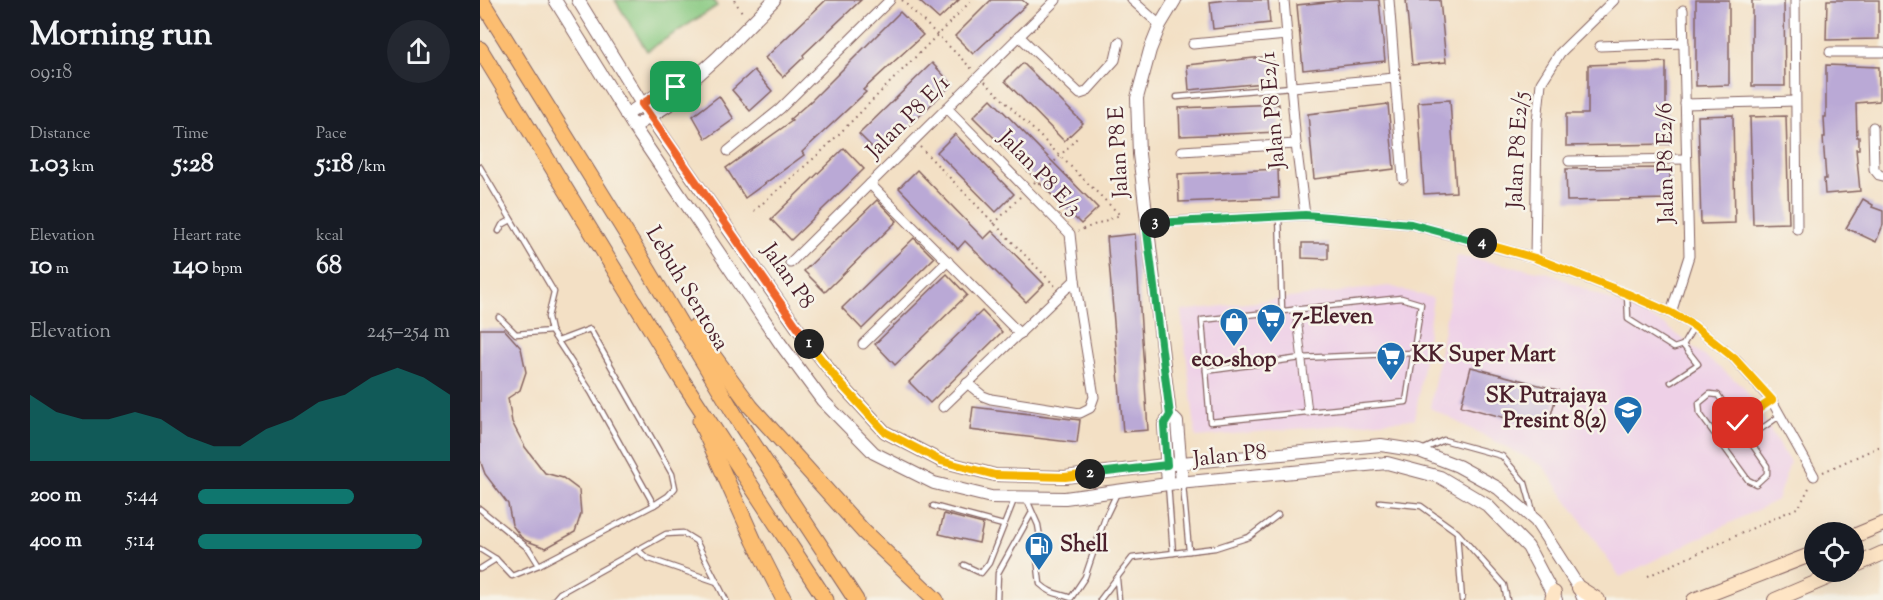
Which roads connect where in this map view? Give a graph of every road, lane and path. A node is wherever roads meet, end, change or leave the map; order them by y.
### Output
1 (481, 0) edge
2 (555, 0) edge
3 (578, 0) edge
4 (734, 0) edge
5 (774, 0) edge
6 (890, 0) edge
7 (902, 0) edge
8 (972, 0) edge
9 (1056, 0) edge
10 (1132, 0) edge
11 (1175, 0) edge
12 (1284, 0) edge
13 (1389, 0) edge
14 (1614, 0) edge
15 (1796, 0) edge
16 (1683, 10) dead end
17 (750, 25) junction
18 (1160, 25) junction
19 (1287, 34) junction
20 (937, 35) junction
21 (1019, 36) junction
22 (1119, 42) dead end
23 (1684, 43) junction
24 (1193, 44) dead end
25 (1600, 46) dead end
26 (480, 49) edge
27 (1830, 52) dead end
28 (1883, 52) edge
29 (979, 76) junction
30 (1395, 78) junction
31 (687, 85) junction
32 (1292, 87) junction
33 (1177, 97) dead end
34 (1795, 101) junction
35 (642, 104) junction
36 (1685, 104) junction
37 (947, 108) junction
38 (626, 115) junction
39 (650, 117) junction
40 (634, 127) junction
41 (1873, 127) dead end
42 (1077, 138) dead end
43 (914, 141) junction
44 (1296, 144) junction
45 (728, 150) dead end
46 (1182, 151) dead end
47 (1060, 155) junction
48 (1686, 159) junction
49 (1569, 161) dead end
50 (480, 167) edge
51 (1883, 176) edge
52 (1403, 179) dead end
53 (870, 183) junction
54 (1027, 190) junction
55 (754, 211) dead end
56 (1279, 215) junction
57 (1305, 215) junction
58 (511, 220) junction
59 (1146, 223) junction
60 (994, 224) junction
61 (1797, 229) dead end
62 (499, 231) dead end
63 (1070, 234) junction
64 (634, 246) junction
65 (1535, 258) junction
66 (948, 261) junction
67 (790, 263) dead end
68 (1075, 280) junction
69 (1062, 293) junction
70 (1628, 294) junction
71 (1296, 309) junction
72 (1282, 311) junction
73 (1671, 313) junction
74 (499, 317) dead end
75 (1694, 326) junction
76 (551, 331) junction
77 (1020, 333) junction
78 (558, 341) junction
79 (863, 344) dead end
80 (1683, 345) junction
81 (1413, 353) junction
82 (1301, 358) junction
83 (1206, 371) junction
84 (680, 377) junction
85 (1671, 382) dead end
86 (967, 383) junction
87 (1772, 400) junction
88 (943, 407) dead end
89 (1308, 412) junction
90 (1170, 415) junction
91 (1781, 415) junction
92 (1738, 423) junction
93 (1748, 438) junction
94 (1883, 445) edge
95 (1419, 451) junction
96 (1181, 463) junction
97 (1167, 465) junction
98 (1814, 476) junction
99 (1182, 483) junction
100 (1168, 484) junction
101 (1118, 490) junction
102 (1020, 497) junction
103 (1380, 502) dead end
104 (654, 505) junction
105 (933, 506) dead end
106 (480, 509) edge
107 (1031, 514) junction
108 (1278, 515) dead end
109 (1536, 521) junction
110 (1883, 524) edge
111 (1003, 525) junction
112 (1456, 532) junction
113 (1864, 532) edge
114 (480, 549) edge
115 (637, 549) junction
116 (1189, 551) junction
117 (1173, 553) junction
118 (1883, 553) edge
119 (1804, 557) edge
120 (496, 559) junction
121 (1864, 562) edge
122 (964, 565) dead end
123 (539, 566) junction
124 (480, 569) edge
125 (1648, 576) dead end
126 (1117, 579) junction
127 (717, 582) junction
128 (1817, 582) edge
129 (1582, 594) edge
130 (1554, 598) edge
131 (1070, 599) edge
132 (554, 600) edge
133 (725, 600) edge
134 (784, 600) edge
135 (826, 600) edge
136 (856, 600) edge
137 (936, 600) edge
138 (997, 600) edge
139 (1100, 600) edge
140 (1119, 600) edge
141 (1462, 600) edge
142 (1507, 600) edge
143 (1598, 600) edge
144 (1694, 600) edge
145 (1775, 600) edge

1 - 64 main road, Lebuh Sentosa
2 - 38 street, Jalan P8
3 - 35 street, Jalan P8
4 - 17 path
5 - 17 street
6 - 45 street
7 - 20 path
8 - 20 path
9 - 21 street, Jalan P8 E/1
10 - 18 street
11 - 18 street, Jalan P8 E
12 - 19 street, Jalan P8 E2/1
13 - 30 street
14 - 65 street, Jalan P8 E2/5
15 - 34 street
16 - 23 street, Jalan P8 E2/6
17 - 31 street
18 - 59 street, Jalan P8 E
19 - 24 street
19 - 32 street, Jalan P8 E2/1
20 - 29 path
20 - 55 path
21 - 22 street
21 - 29 street, Jalan P8 E/1
23 - 25 street
23 - 36 street, Jalan P8 E2/6
26 - 84 main road
27 - 28 street
29 - 37 street, Jalan P8 E/1
29 - 47 path
30 - 32 street
30 - 52 street
31 - 35 street
31 - 39 street
32 - 33 lane
32 - 44 street, Jalan P8 E2/1
34 - 36 street
34 - 61 street
35 - 38 street
35 - 39 street, Jalan P8
36 - 48 street, Jalan P8 E2/6
37 - 43 street, Jalan P8 E/1
37 - 54 street, Jalan P8 E/3
38 - 40 street, Jalan P8
39 - 40 street
39 - 97 street, Jalan P8
40 - 102 street, Jalan P8
41 - 51 street
42 - 47 path
43 - 53 street, Jalan P8 E/1
43 - 60 path
44 - 46 street
44 - 57 street, Jalan P8 E2/1
47 - 54 path
47 - 63 path
48 - 49 street
48 - 73 street, Jalan P8 E2/6
50 - 58 lane
53 - 66 street
53 - 67 street, Jalan P8 E/1
54 - 60 path
54 - 63 street, Jalan P8 E/3
56 - 57 street
56 - 59 street
56 - 72 lane
57 - 65 street
58 - 62 lane
58 - 76 lane
59 - 90 street, Jalan P8 E
60 - 69 path
63 - 68 street, Jalan P8 E/3
64 - 136 main road, Lebuh Sentosa
64 - 137 main road
65 - 70 street
66 - 77 street
66 - 79 street
68 - 69 street
68 - 86 street, Jalan P8 E/3
69 - 77 street
70 - 73 street
70 - 80 lane
71 - 72 lane
71 - 81 lane
71 - 82 street
72 - 83 lane
73 - 75 street
74 - 76 lane
75 - 80 lane
75 - 87 street
76 - 78 lane
77 - 86 street
78 - 104 lane
78 - 104 lane
80 - 85 lane
81 - 82 lane
81 - 89 lane
82 - 83 lane
82 - 89 street
83 - 89 lane
84 - 134 main road
84 - 135 main road
86 - 88 street
87 - 91 street
87 - 92 lane
90 - 96 street
90 - 97 street
91 - 93 lane
91 - 98 street
92 - 93 lane
92 - 93 lane
94 - 98 path
95 - 96 street, Jalan P8
95 - 109 street, Jalan P8
95 - 109 lane
96 - 97 street, Jalan P8
96 - 99 street
97 - 100 street
98 - 125 path
99 - 100 street, Jalan P8
99 - 116 lane
99 - 130 street, Jalan P8
100 - 101 street, Jalan P8
100 - 117 lane
101 - 102 street, Jalan P8
101 - 131 lane
102 - 107 lane
102 - 111 lane
103 - 112 lane
104 - 123 lane
105 - 111 lane
106 - 123 lane
107 - 131 lane
107 - 138 lane
108 - 116 lane
109 - 129 street, Jalan P8
110 - 113 main road
111 - 122 lane
112 - 141 lane
112 - 142 lane
114 - 120 lane
115 - 127 lane
115 - 127 lane
115 - 132 lane
116 - 117 lane
117 - 126 lane
118 - 121 main road
119 - 144 main road
120 - 123 lane
120 - 124 lane
126 - 139 lane
126 - 140 lane
127 - 133 lane
128 - 145 main road
129 - 143 main road

